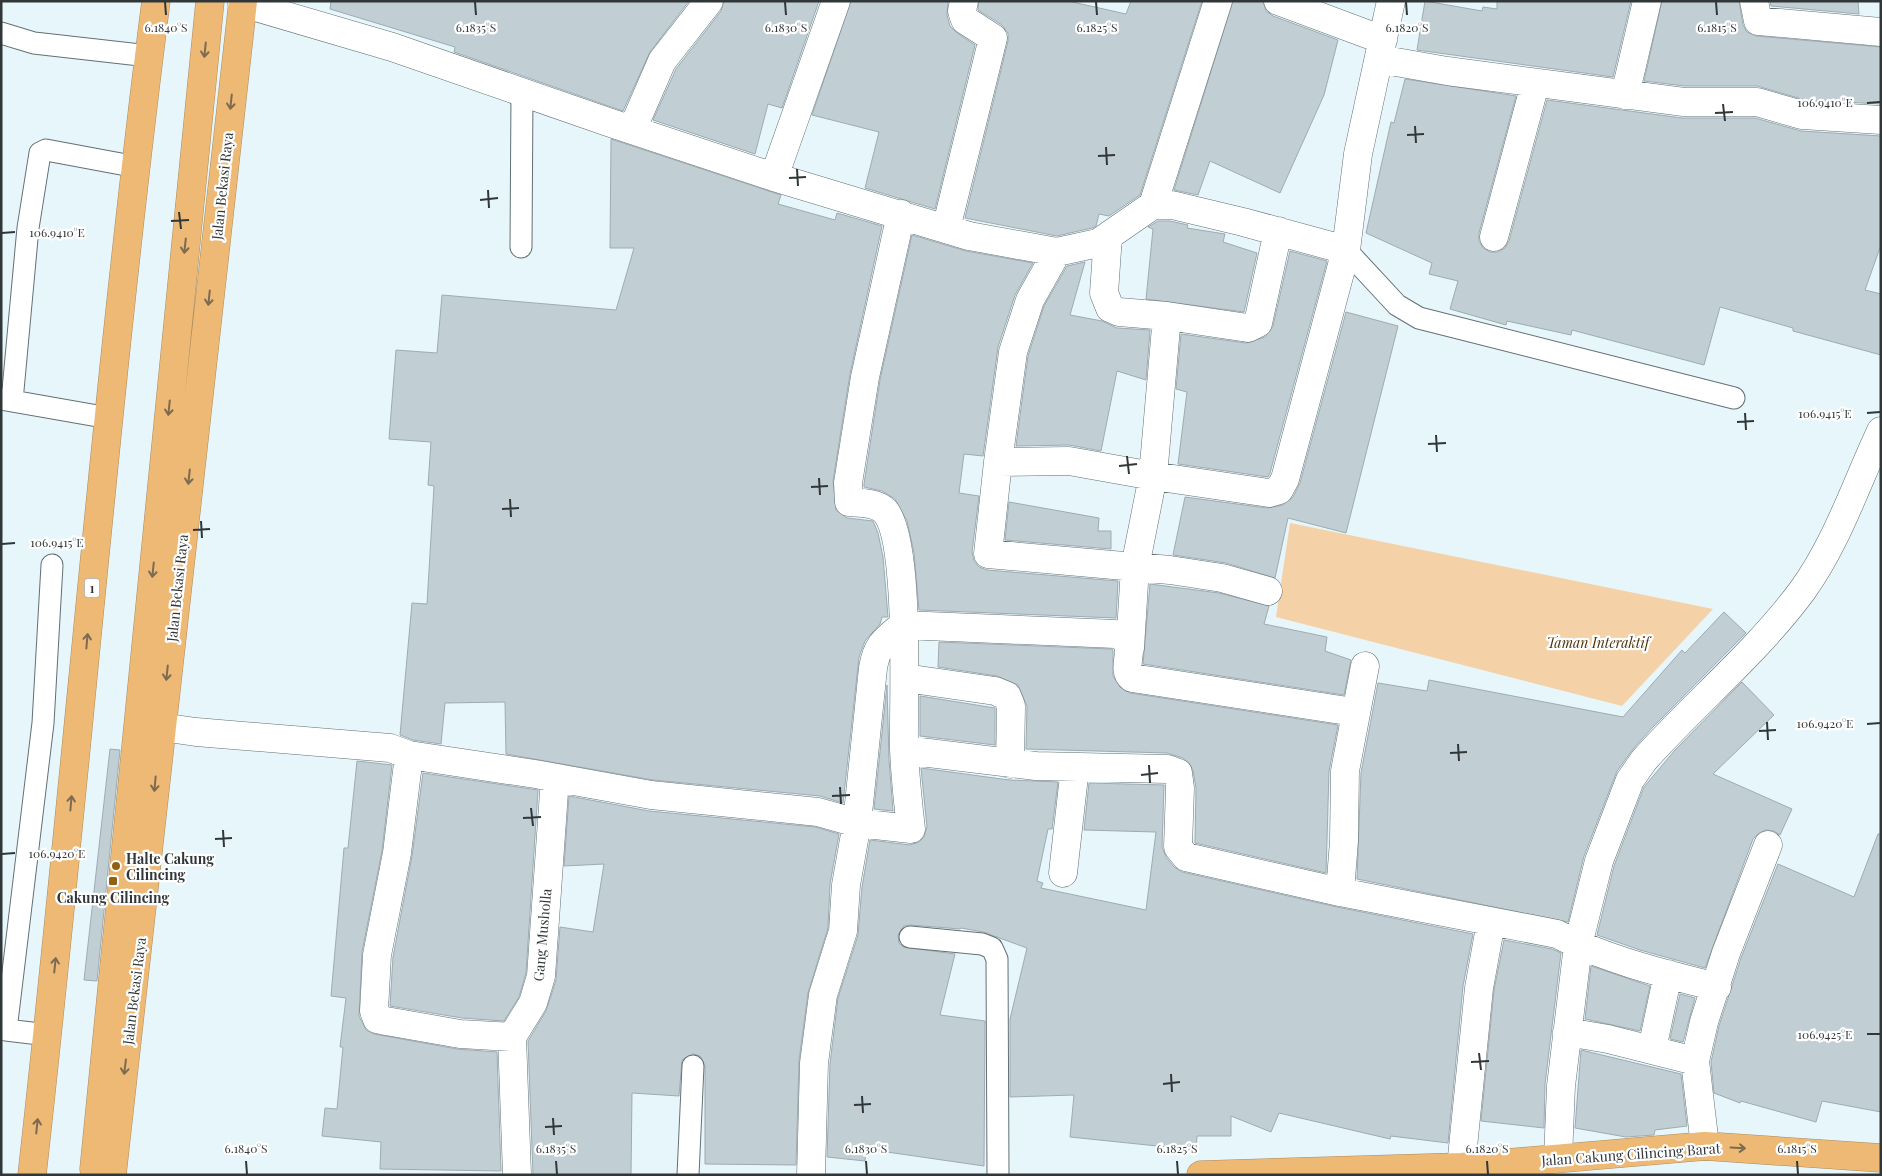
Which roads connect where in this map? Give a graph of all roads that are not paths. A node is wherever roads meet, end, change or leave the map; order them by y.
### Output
1 (156, 1) edge
2 (210, 1) edge
3 (709, 1) edge
4 (836, 1) edge
5 (964, 1) edge
6 (1218, 1) edge
7 (1278, 1) edge
8 (1390, 1) edge
9 (1647, 1) edge
10 (1754, 1) edge
11 (242, 2) edge
12 (1881, 32) edge
13 (1, 33) edge
14 (1381, 49) junction
15 (149, 56) junction
16 (1535, 84) junction
17 (522, 93) junction
18 (1625, 95) junction
19 (1881, 120) edge
20 (632, 130) junction
21 (137, 166) junction
22 (774, 177) junction
23 (1153, 205) junction
24 (901, 214) junction
25 (946, 229) junction
26 (1278, 231) junction
27 (1108, 236) junction
28 (1494, 238) dead end
29 (521, 246) dead end
30 (1346, 250) junction
31 (1057, 252) junction
32 (1167, 316) junction
33 (1734, 398) dead end
34 (7, 400) edge
35 (109, 418) junction
36 (1881, 431) edge
37 (998, 462) junction
38 (1153, 476) junction
39 (52, 565) dead end
40 (1135, 567) junction
41 (1268, 590) dead end
42 (903, 625) junction
43 (1130, 648) junction
44 (1365, 666) dead end
45 (905, 678) junction
46 (1354, 712) junction
47 (161, 727) junction
48 (904, 750) junction
49 (409, 755) junction
50 (1010, 764) junction
51 (1075, 767) junction
52 (555, 778) junction
53 (857, 823) junction
54 (1768, 845) dead end
55 (1063, 873) dead end
56 (1340, 892) junction
57 (1491, 922) junction
58 (910, 937) dead end
59 (1578, 945) junction
60 (1668, 974) junction
61 (1717, 986) junction
62 (4, 1030) edge
63 (1567, 1032) junction
64 (48, 1035) junction
65 (512, 1037) junction
66 (1652, 1050) junction
67 (1695, 1061) junction
68 (693, 1066) dead end
69 (1705, 1146) junction
70 (1558, 1158) junction
71 (1881, 1158) edge
72 (1461, 1167) junction
73 (32, 1175) edge
74 (93, 1175) edge
75 (112, 1175) edge
76 (517, 1175) edge
77 (688, 1175) edge
78 (811, 1175) edge
79 (998, 1175) edge
80 (1201, 1175) edge

1 - 15 highway, 1
2 -> 74 highway
3 - 20 street
4 - 22 street
5 - 25 street
6 - 23 street
7 - 14 street
8 - 14 street
9 - 18 street
10 - 12 street
11 - 17 street
11 -> 47 highway, Jalan Bekasi Raya
13 - 15 lane
14 - 16 street
14 - 30 street
15 - 21 highway, 1
16 - 18 street
16 - 28 street
17 - 20 street
17 - 29 lane
18 - 19 street
20 - 22 street
21 - 34 lane
21 - 35 highway, 1
22 - 24 street
23 - 26 street
23 - 27 street
24 - 25 street
24 - 42 street
25 - 31 street
26 - 30 street
26 - 32 street
27 - 31 street
27 - 32 street
30 - 33 lane
30 - 38 street
31 - 37 street
32 - 38 street
34 - 35 lane
64 -> 35 highway, 1
36 - 59 street
37 - 38 street
37 - 40 street
38 - 40 street
39 - 62 lane
40 - 41 street
40 - 43 street
42 - 43 street
42 - 45 street
42 - 53 street
43 - 46 street
44 - 46 street
45 - 48 street
45 - 50 street
46 - 56 street
47 - 49 street
47 -> 75 highway, Jalan Bekasi Raya
48 - 50 street
48 - 53 street
49 - 52 street
49 - 65 street
50 - 51 street
51 - 55 street
51 - 56 street
52 - 53 street
52 - 65 street, Gang Musholla
53 - 78 street
54 - 61 street
56 - 57 street
57 - 59 street
57 - 72 street
58 - 79 lane
59 - 60 street
59 - 63 street
60 - 61 street
60 - 66 street
61 - 67 street
62 - 64 lane
63 - 66 street
63 - 70 street
73 -> 64 highway, 1
65 - 76 street
66 - 67 street
67 - 69 street
68 - 77 lane
69 - 70 highway, Jalan Cakung Cilincing Barat
69 -> 71 highway, Jalan Cakung Cilincing Barat
70 - 72 highway, Jalan Cakung Cilincing Barat
72 - 80 highway, Jalan Cakung Cilincing Barat

